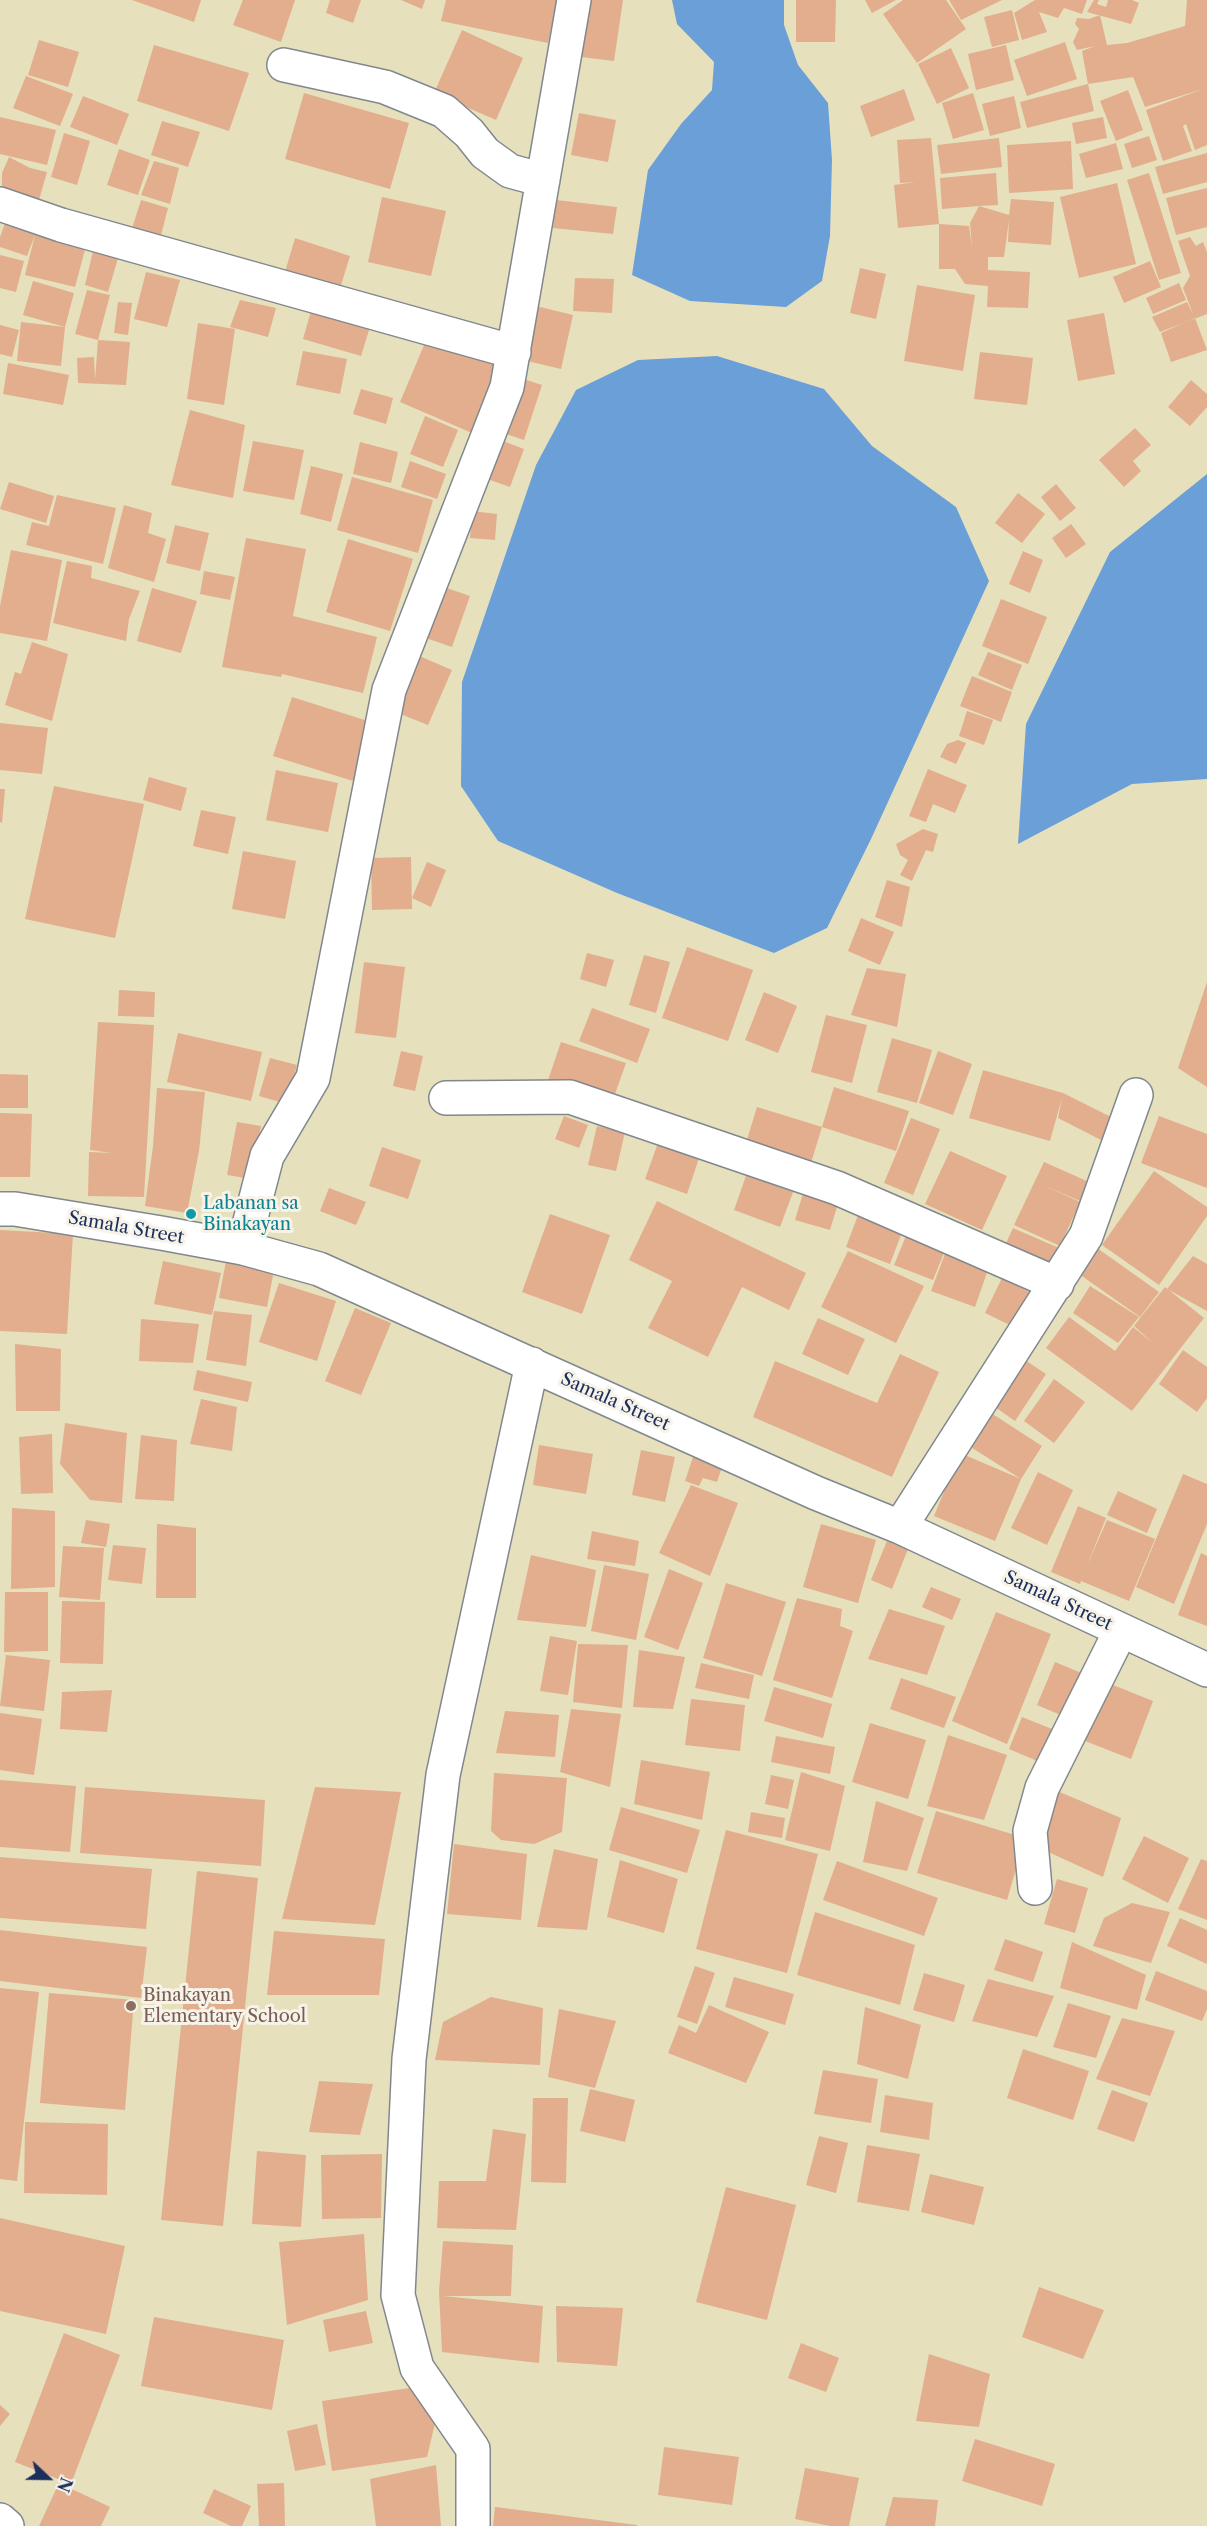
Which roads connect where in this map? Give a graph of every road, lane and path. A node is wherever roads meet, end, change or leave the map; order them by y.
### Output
1 (574, 0) edge
2 (284, 65) dead end
3 (543, 180) junction
4 (0, 204) edge
5 (513, 352) junction
6 (1136, 1095) dead end
7 (446, 1098) dead end
8 (0, 1209) edge
9 (243, 1248) junction
10 (1057, 1284) junction
11 (532, 1364) junction
12 (900, 1527) junction
13 (1121, 1630) junction
14 (1207, 1670) edge
15 (1035, 1888) dead end
16 (0, 2520) edge
17 (8, 2526) edge
18 (473, 2526) edge

1 - 3 street
2 - 3 street
3 - 5 street
4 - 5 street
5 - 9 street
6 - 10 street
7 - 10 street
8 - 9 street, Samala Street
9 - 11 street, Samala Street
10 - 12 street
11 - 12 street, Samala Street
11 - 18 street
12 - 13 street, Samala Street
13 - 14 street, Samala Street
13 - 15 street
16 - 17 street

